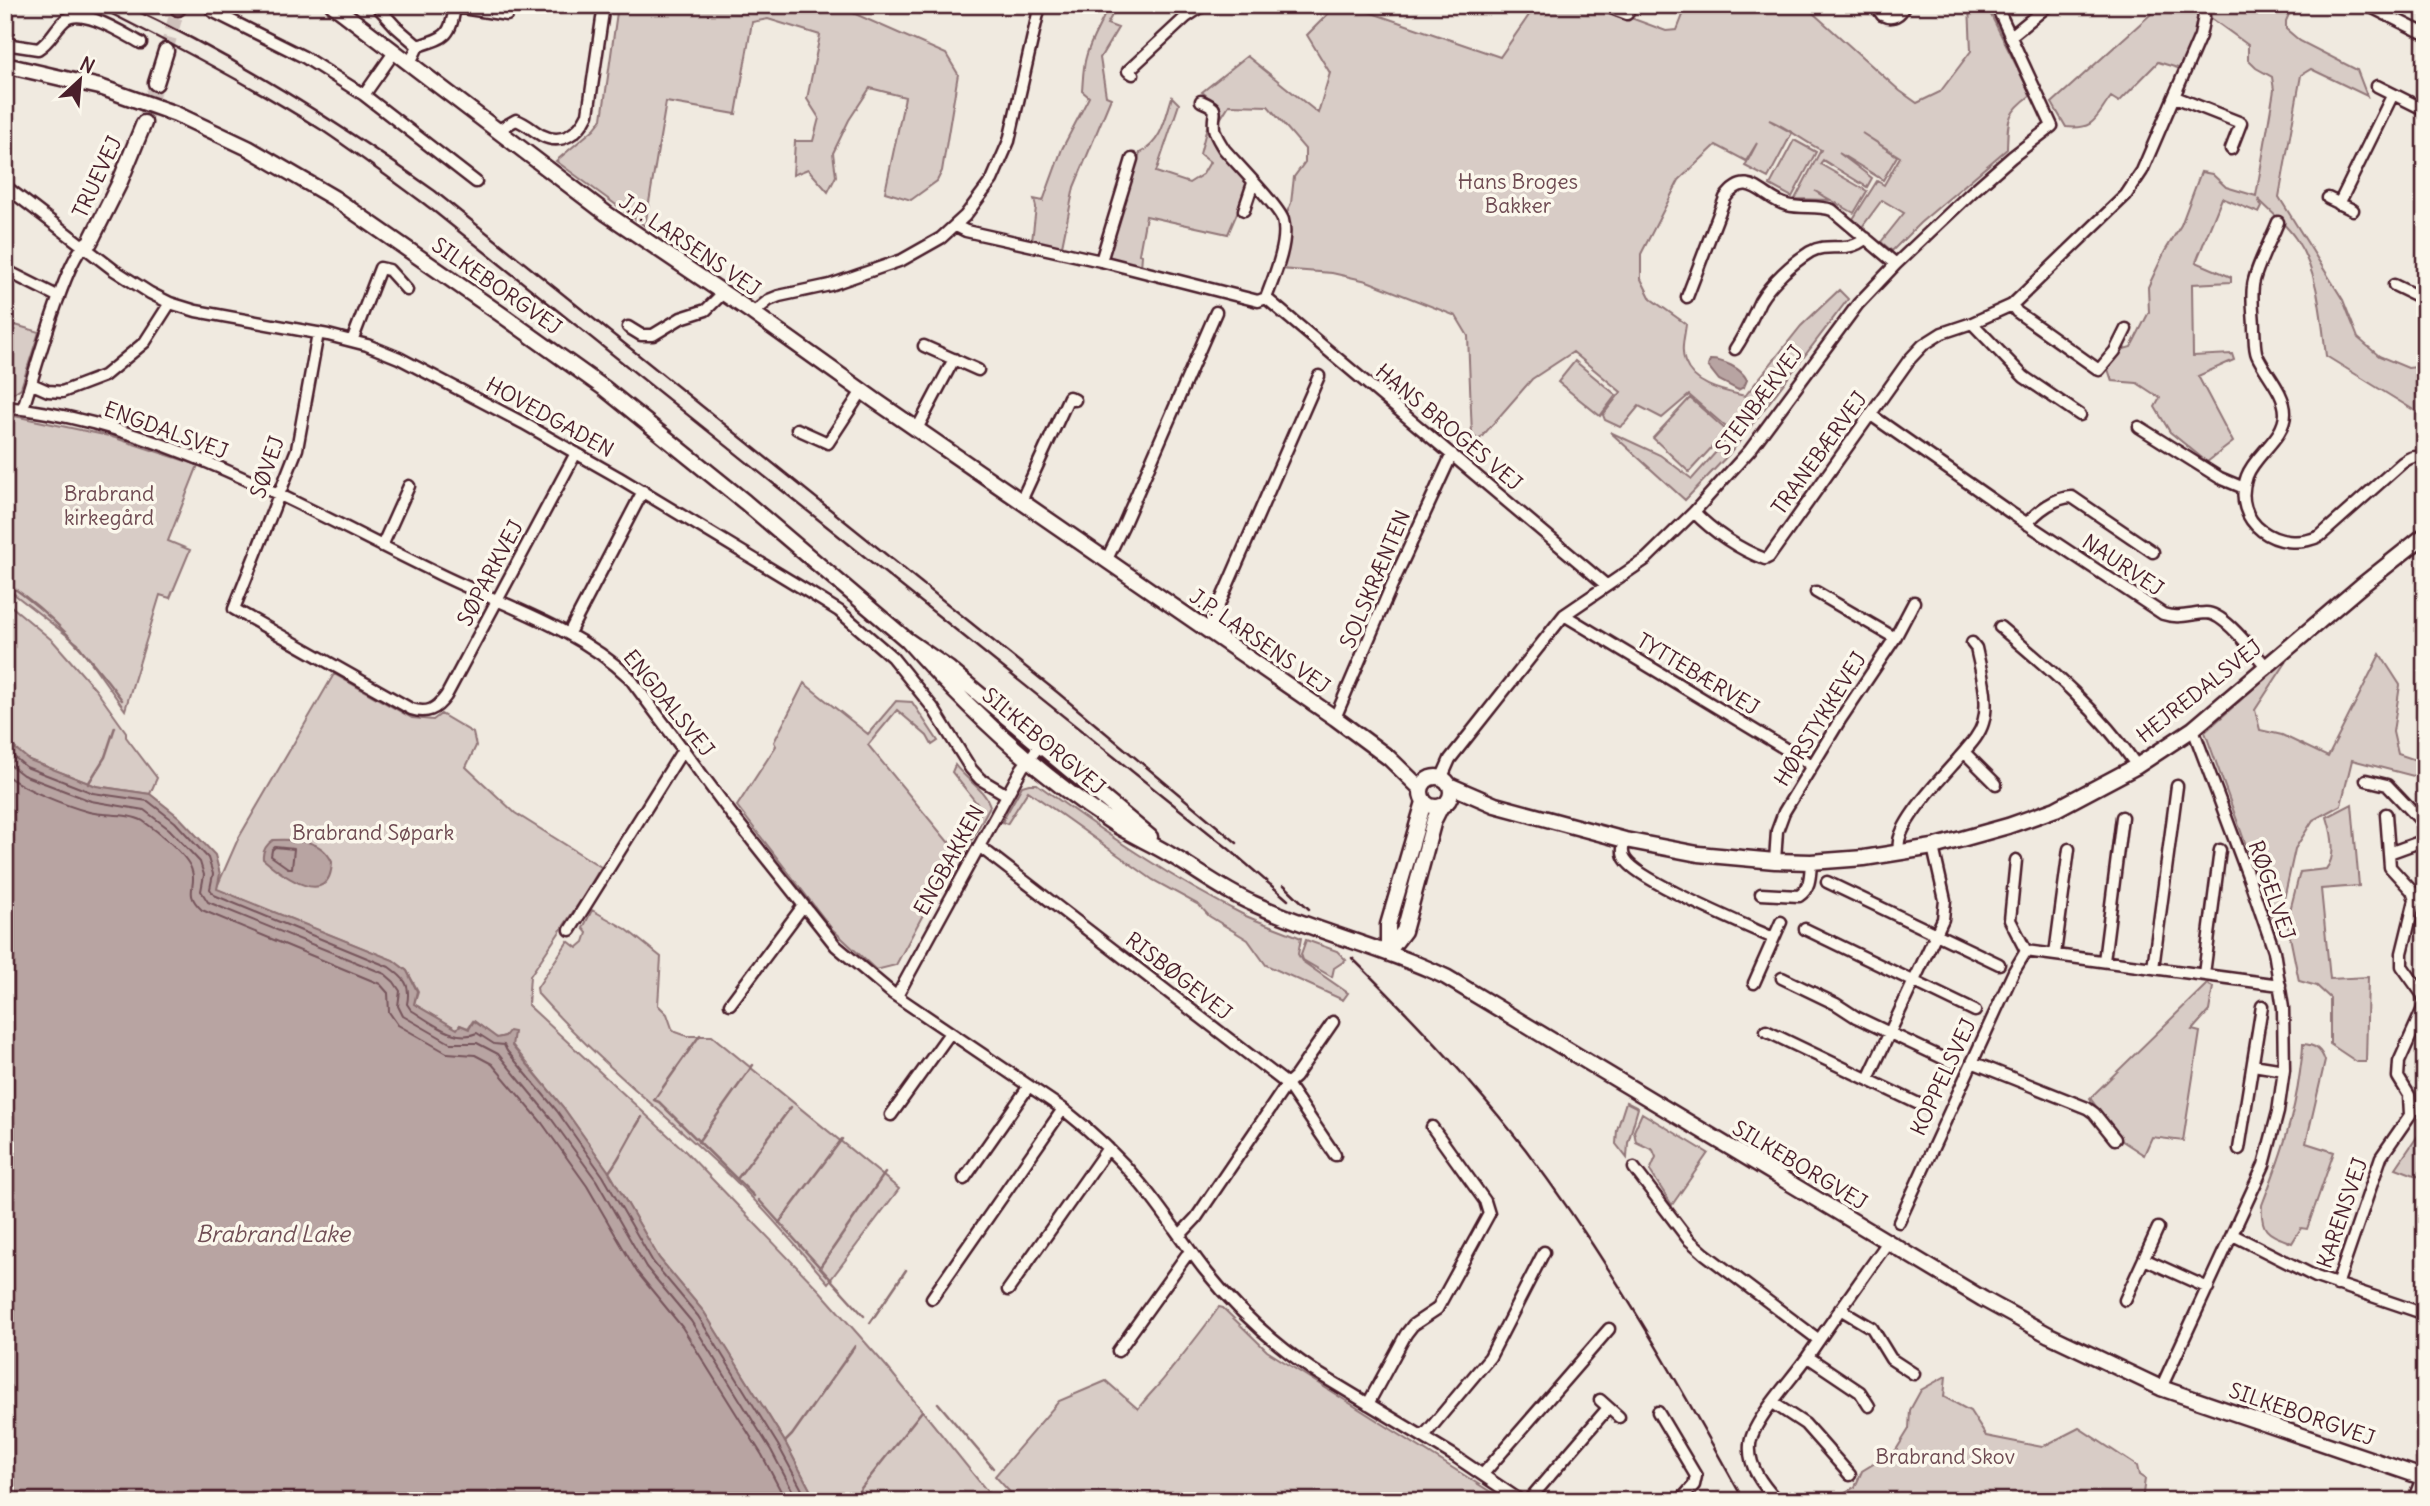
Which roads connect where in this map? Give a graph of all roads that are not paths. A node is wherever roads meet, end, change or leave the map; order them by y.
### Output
1 (215, 5) edge
2 (333, 5) edge
3 (376, 5) edge
4 (443, 5) edge
5 (604, 5) edge
6 (1040, 5) edge
7 (1204, 5) edge
8 (1603, 5) edge
9 (1875, 5) edge
10 (1904, 5) edge
11 (1996, 5) edge
12 (2049, 5) edge
13 (2200, 5) edge
14 (2367, 5) edge
15 (455, 7) junction
16 (1630, 7) edge
17 (507, 15) dead end
18 (2425, 34) edge
19 (2011, 36) junction
20 (141, 43) dead end
21 (5, 44) edge
22 (418, 46) junction
23 (166, 51) tunnel mouth
24 (395, 51) junction
25 (410, 63) junction
26 (5, 65) edge
27 (1133, 74) dead end
28 (156, 83) tunnel mouth
29 (2377, 86) dead end
30 (2393, 94) junction
31 (364, 95) junction
32 (2175, 97) junction
33 (1201, 101) dead end
34 (2425, 110) edge
35 (144, 124) tunnel mouth
36 (498, 130) junction
37 (2231, 149) dead end
38 (1132, 159) dead end
39 (476, 182) dead end
40 (1253, 183) junction
41 (5, 186) edge
42 (2328, 198) dead end
43 (2339, 204) junction
44 (1244, 210) dead end
45 (2353, 211) dead end
46 (2278, 222) dead end
47 (956, 226) junction
48 (1866, 238) junction
49 (84, 246) junction
50 (1101, 261) junction
51 (1896, 264) junction
52 (5, 270) edge
53 (2394, 285) dead end
54 (407, 290) dead end
55 (723, 293) junction
56 (60, 297) junction
57 (1687, 297) dead end
58 (1266, 298) junction
59 (2425, 300) edge
60 (170, 303) junction
61 (2011, 305) junction
62 (753, 313) junction
63 (1216, 313) dead end
64 (1972, 323) junction
65 (628, 327) dead end
66 (2126, 329) dead end
67 (318, 333) junction
68 (352, 341) junction
69 (925, 346) dead end
70 (1735, 349) dead end
71 (954, 359) junction
72 (978, 370) dead end
73 (1319, 376) dead end
74 (32, 384) junction
75 (862, 391) junction
76 (1075, 400) dead end
77 (5, 407) edge
78 (23, 408) junction
79 (1871, 415) junction
80 (2080, 415) dead end
81 (2139, 427) dead end
82 (797, 429) dead end
83 (917, 429) junction
84 (576, 453) junction
85 (1452, 454) junction
86 (2425, 459) edge
87 (409, 486) dead end
88 (2244, 488) junction
89 (643, 491) junction
90 (279, 496) junction
91 (1021, 501) junction
92 (1694, 513) junction
93 (2027, 524) junction
94 (2425, 536) edge
95 (382, 546) junction
96 (2153, 551) dead end
97 (1107, 559) junction
98 (1606, 585) junction
99 (1816, 592) dead end
100 (496, 601) junction
101 (1914, 602) dead end
102 (1564, 615) junction
103 (2000, 627) dead end
104 (1208, 630) junction
105 (569, 634) junction
106 (1895, 638) junction
107 (907, 640) junction
108 (1972, 643) dead end
109 (2266, 666) junction
110 (434, 709) joint
111 (1335, 718) junction
112 (2193, 729) junction
113 (1040, 745) junction
114 (684, 748) junction
115 (1964, 752) junction
116 (1029, 759) junction
117 (1812, 765) junction
118 (2137, 766) junction
119 (2366, 780) dead end
120 (1996, 784) dead end
121 (1433, 786) junction
122 (2177, 786) dead end
123 (1007, 795) junction
124 (1444, 804) junction
125 (1495, 805) junction
126 (2386, 814) dead end
127 (2122, 817) dead end
128 (2425, 825) edge
129 (1625, 840) junction
130 (2425, 840) edge
131 (979, 846) junction
132 (1933, 847) junction
133 (2069, 849) dead end
134 (2220, 850) dead end
135 (1898, 853) junction
136 (2389, 853) junction
137 (1170, 854) junction
138 (2016, 860) dead end
139 (1775, 861) junction
140 (1811, 862) junction
141 (1827, 882) dead end
142 (1761, 894) dead end
143 (803, 906) junction
144 (1781, 922) dead end
145 (1805, 929) dead end
146 (570, 930) dead end
147 (1936, 934) junction
148 (1773, 938) junction
149 (2026, 951) junction
150 (1388, 952) junction
151 (2055, 954) junction
152 (2104, 961) junction
153 (1999, 964) dead end
154 (2153, 968) junction
155 (2204, 974) junction
156 (1782, 978) dead end
157 (1914, 981) junction
158 (1754, 983) dead end
159 (2280, 985) junction
160 (897, 996) junction
161 (2425, 1003) edge
162 (730, 1004) dead end
163 (2262, 1006) dead end
164 (1975, 1011) dead end
165 (1333, 1022) dead end
166 (1766, 1031) dead end
167 (950, 1033) junction
168 (1890, 1033) junction
169 (1951, 1062) dead end
170 (1972, 1062) junction
171 (2253, 1065) junction
172 (2284, 1070) junction
173 (1868, 1079) junction
174 (1287, 1084) junction
175 (1029, 1086) junction
176 (1925, 1107) dead end
177 (1063, 1109) junction
178 (891, 1115) dead end
179 (1432, 1127) dead end
180 (2115, 1139) dead end
181 (1108, 1148) junction
182 (2239, 1149) dead end
183 (1335, 1155) dead end
184 (1634, 1168) dead end
185 (964, 1178) dead end
186 (1899, 1222) dead end
187 (2158, 1228) dead end
188 (1180, 1235) junction
189 (2233, 1235) junction
190 (1888, 1242) junction
191 (1191, 1252) junction
192 (1544, 1252) dead end
193 (2144, 1259) junction
194 (2337, 1284) junction
195 (2208, 1288) junction
196 (1008, 1290) dead end
197 (932, 1298) dead end
198 (2125, 1300) dead end
199 (1840, 1308) junction
200 (2425, 1314) edge
201 (1609, 1329) dead end
202 (1819, 1340) junction
203 (1118, 1351) dead end
204 (1808, 1357) junction
205 (1914, 1374) dead end
206 (2161, 1388) junction
207 (1773, 1403) junction
208 (1368, 1404) junction
209 (1869, 1406) dead end
210 (1658, 1412) dead end
211 (1619, 1417) dead end
212 (1423, 1437) junction
213 (1483, 1474) junction
214 (1850, 1475) dead end
215 (2424, 1478) edge
216 (1521, 1501) edge
217 (1528, 1501) edge
218 (1680, 1501) edge
219 (1777, 1501) edge
220 (2413, 1501) edge

1 - 31 street
2 - 24 main road, J.P. LARSENS VEJ
3 - 22 street
4 - 15 street
5 - 36 street
6 - 47 street
7 - 27 street
8 - 16 street
9 - 10 street
11 - 19 street
12 - 19 street
13 - 32 street, TRANEBÆRVEJ
14 - 18 street
15 - 17 street
15 - 22 street
19 - 51 street, STENBÆKVEJ
20 - 21 street
22 - 25 street
23 - 28 main road
24 - 25 main road, J.P. LARSENS VEJ
24 - 31 street
25 - 36 main road, J.P. LARSENS VEJ
26 - 107 main road, SILKEBORGVEJ
29 - 30 street
30 - 34 street
30 - 43 street
31 - 39 street
32 - 37 street
32 - 61 street, TRANEBÆRVEJ
33 - 40 street
35 - 49 main road, TRUEVEJ
36 - 55 main road, J.P. LARSENS VEJ
38 - 50 street
40 - 44 street
40 - 58 street
41 - 49 street, HOVEDGADEN
42 - 43 street
43 - 45 street
46 - 88 street
47 - 50 street
47 - 62 street
48 - 51 street
48 - 57 street
48 - 70 street
49 - 56 street
49 - 60 street, HOVEDGADEN
50 - 58 street
51 - 92 street, STENBÆKVEJ
52 - 56 street
53 - 59 street
54 - 68 street
55 - 62 main road, J.P. LARSENS VEJ
55 - 65 street
56 - 74 street
58 - 85 street, HANS BROGES VEJ
60 - 67 street, HOVEDGADEN
60 - 74 street
61 - 64 street, TRANEBÆRVEJ
61 - 66 street
62 - 75 main road, J.P. LARSENS VEJ
63 - 97 street
64 - 79 street, TRANEBÆRVEJ
64 - 80 street
67 - 68 street, HOVEDGADEN
67 - 90 street, SØVEJ
68 - 84 street, HOVEDGADEN
69 - 71 street
71 - 72 street
71 - 83 street
73 - 104 street
74 - 78 street
75 - 82 street
75 - 83 main road, J.P. LARSENS VEJ
76 - 91 street
77 - 78 street, ENGDALSVEJ
78 - 90 street, ENGDALSVEJ
79 - 92 street, TRANEBÆRVEJ
79 - 93 street, NAURVEJ
81 - 88 street
83 - 91 main road, J.P. LARSENS VEJ
84 - 89 street, HOVEDGADEN
84 - 100 street, SØPARKVEJ
85 - 98 street, HANS BROGES VEJ
85 - 111 street, SOLSKRÆNTEN
86 - 88 street
87 - 95 street
89 - 105 street
89 - 123 street, HOVEDGADEN
90 - 95 street, ENGDALSVEJ
90 - 110 street, SØVEJ
91 - 97 main road, J.P. LARSENS VEJ
92 - 98 street, STENBÆKVEJ
93 - 96 street, NAURVEJ
93 - 109 street, NAURVEJ
94 - 109 main road, HEJREDALSVEJ
95 - 100 street, ENGDALSVEJ
97 - 104 main road, J.P. LARSENS VEJ
98 - 102 street, STENBÆKVEJ
99 - 106 street
100 - 105 street, ENGDALSVEJ
100 - 110 street, SØPARKVEJ
101 - 106 street, HØRSTYKKEVEJ
102 - 117 street, TYTTEBÆRVEJ
102 - 121 street, STENBÆKVEJ
103 - 118 street
104 - 111 main road, J.P. LARSENS VEJ
105 - 114 street, ENGDALSVEJ
106 - 117 street, HØRSTYKKEVEJ
107 - 113 main road, SILKEBORGVEJ
107 - 116 main road, SILKEBORGVEJ
108 - 115 street
109 - 112 main road, HEJREDALSVEJ
111 - 121 main road, J.P. LARSENS VEJ
112 - 118 main road, HEJREDALSVEJ
112 - 159 street, RØGELVEJ
113 - 116 street, ENGBAKKEN
113 - 137 main road, SILKEBORGVEJ
114 - 143 street, ENGDALSVEJ
114 - 146 street
115 - 120 street
115 - 135 street
116 - 123 street, ENGBAKKEN
116 - 137 main road, SILKEBORGVEJ
117 - 139 street, HØRSTYKKEVEJ
118 - 132 main road, HEJREDALSVEJ
119 - 128 street
121 - 124 main road
121 - 124 main road, HEJREDALSVEJ
121 - 125 main road, HEJREDALSVEJ
121 - 150 main road, STENBÆKVEJ
122 - 154 street
123 - 131 street, ENGBAKKEN
124 - 125 main road, HEJREDALSVEJ
124 - 150 main road
125 - 129 main road, HEJREDALSVEJ
126 - 136 street, KARENSVEJ
127 - 152 street
129 - 139 main road, HEJREDALSVEJ
129 - 148 street
130 - 136 street
131 - 160 street, ENGBAKKEN
131 - 174 street, RISBØGEVEJ
132 - 135 main road, HEJREDALSVEJ
132 - 147 street
133 - 151 street
134 - 155 street
135 - 140 main road, HEJREDALSVEJ
136 - 161 street, KARENSVEJ
137 - 150 main road, SILKEBORGVEJ
138 - 149 street
139 - 140 main road, HEJREDALSVEJ
140 - 142 street
141 - 147 street
143 - 160 street, ENGDALSVEJ
143 - 162 street
144 - 148 street
145 - 157 street
147 - 153 street
147 - 157 street
148 - 158 street
149 - 151 street
149 - 170 street, KOPPELSVEJ
150 - 190 main road, SILKEBORGVEJ
151 - 152 street
152 - 154 street
154 - 155 street
155 - 159 street
156 - 168 street
157 - 164 street
157 - 168 street
159 - 172 street, RØGELVEJ
160 - 167 street, ENGDALSVEJ
161 - 194 street, KARENSVEJ
163 - 171 street
165 - 174 street
166 - 173 street
167 - 175 street, ENGDALSVEJ
167 - 178 street
168 - 169 street
168 - 173 street
170 - 180 street
170 - 186 street, KOPPELSVEJ
171 - 172 street
171 - 182 street
172 - 189 street, RØGELVEJ
173 - 176 street
174 - 183 street, RISBØGEVEJ
174 - 188 street
175 - 177 street, ENGDALSVEJ
175 - 185 street
177 - 181 street, ENGDALSVEJ
177 - 197 street
179 - 208 street
181 - 188 street, ENGDALSVEJ
181 - 196 street
184 - 202 street
187 - 193 street
188 - 191 street, ENGDALSVEJ
189 - 194 street
189 - 195 street, RØGELVEJ
190 - 199 street
190 - 206 main road, SILKEBORGVEJ
191 - 203 street
191 - 208 street, ENGDALSVEJ
192 - 212 street
193 - 195 street
193 - 198 street
194 - 200 street
195 - 206 street, RØGELVEJ
199 - 202 street
199 - 205 street
201 - 213 street
202 - 204 street
204 - 207 street
204 - 209 street
206 - 215 main road, SILKEBORGVEJ
207 - 214 street
207 - 219 street
208 - 212 street, ENGDALSVEJ
210 - 218 street
211 - 217 street
212 - 213 street, ENGDALSVEJ
213 - 216 street, ENGDALSVEJ
215 - 220 street

